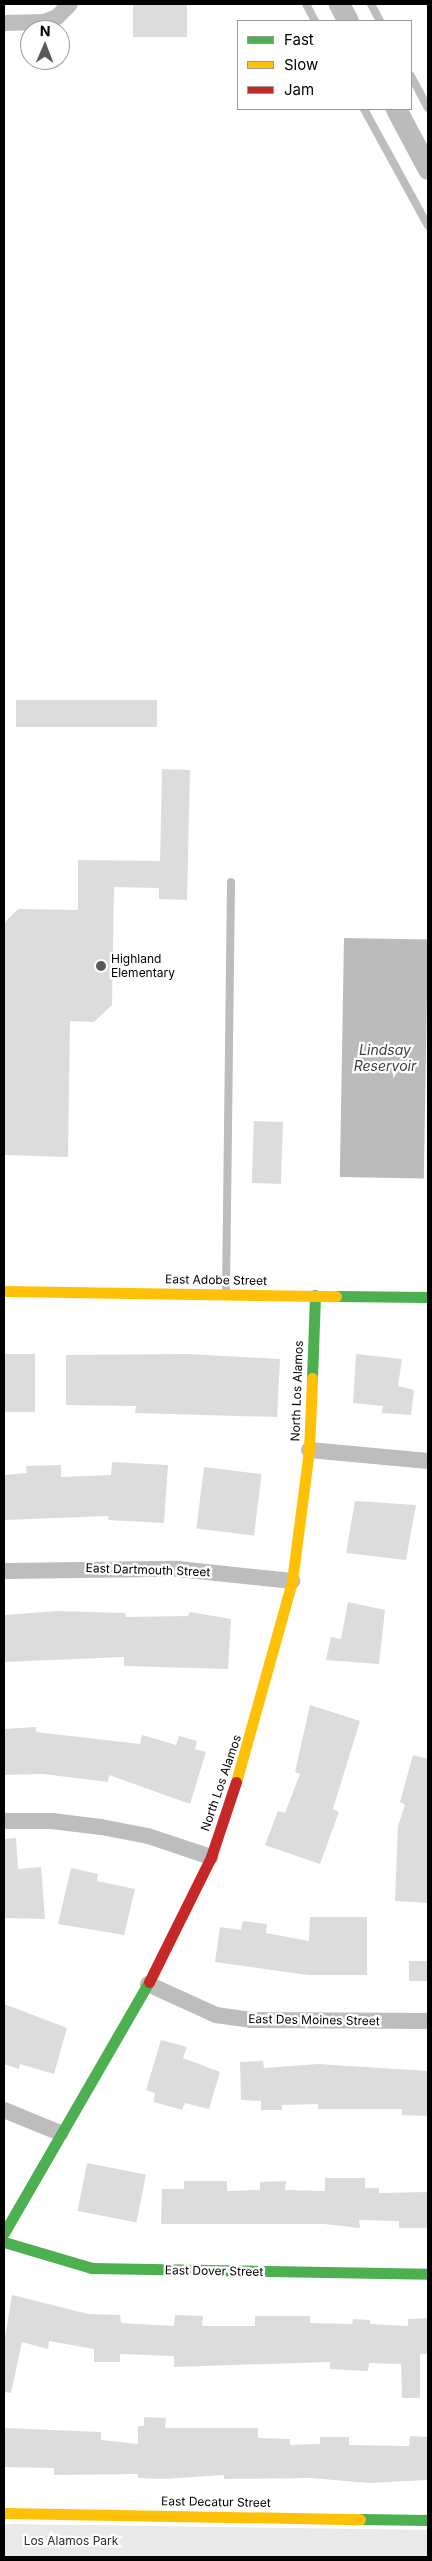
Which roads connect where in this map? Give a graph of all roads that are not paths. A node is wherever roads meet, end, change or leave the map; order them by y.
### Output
1 (306, 4) edge
2 (371, 4) edge
3 (69, 6) edge
4 (314, 20) edge
5 (379, 20) edge
6 (4, 23) edge
7 (412, 78) edge
8 (428, 108) edge
9 (365, 110) edge
10 (428, 226) edge
11 (231, 882) dead end
12 (4, 1291) edge
13 (226, 1294) junction
14 (315, 1295) junction
15 (428, 1297) edge
16 (309, 1450) junction
17 (428, 1461) edge
18 (4, 1571) edge
19 (292, 1581) junction
20 (4, 1821) edge
21 (211, 1857) junction
22 (148, 1984) junction
23 (428, 2021) edge
24 (4, 2110) edge
25 (60, 2133) junction
26 (4, 2233) edge
27 (4, 2242) edge
28 (428, 2274) edge
29 (4, 2513) edge
30 (428, 2520) edge

1 - 4 lane
2 - 5 lane
3 - 6 street
7 - 8 lane
9 - 10 lane
11 - 13 lane
12 - 13 street, East Adobe Street
13 - 14 street, East Adobe Street
14 - 15 street, East Adobe Street
14 - 16 street, North Los Alamos
16 - 17 street
16 - 19 street, North Los Alamos
18 - 19 street, East Dartmouth Street
19 - 21 street, North Los Alamos
20 - 21 street
21 - 22 street, North Los Alamos
22 - 23 street, East Des Moines Street
22 - 25 street, North Los Alamos
24 - 25 street
25 - 26 street, North Los Alamos
27 - 28 street, East Dover Street
29 - 30 street, East Decatur Street

